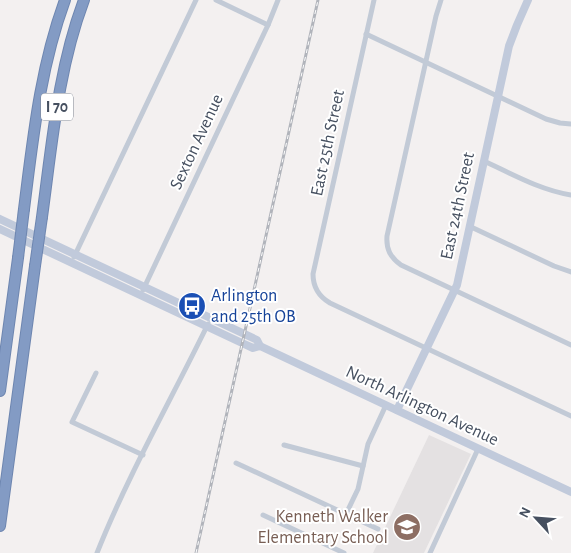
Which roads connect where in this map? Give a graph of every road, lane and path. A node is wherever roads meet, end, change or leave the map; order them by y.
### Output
1 (65, 0) edge
2 (84, 0) edge
3 (196, 0) edge
4 (216, 0) edge
5 (278, 0) edge
6 (374, 0) edge
7 (440, 0) edge
8 (528, 0) edge
9 (268, 24) junction
10 (366, 34) junction
11 (426, 62) junction
12 (498, 96) junction
13 (571, 124) edge
14 (484, 161) junction
15 (571, 195) edge
16 (0, 218) edge
17 (469, 226) junction
18 (0, 229) edge
19 (75, 254) junction
20 (72, 262) junction
21 (571, 272) edge
22 (144, 286) junction
23 (454, 290) junction
24 (140, 295) junction
25 (211, 318) junction
26 (207, 326) junction
27 (571, 345) edge
28 (260, 346) junction
29 (426, 348) junction
30 (96, 373) dead end
31 (0, 391) edge
32 (386, 405) junction
33 (397, 410) junction
34 (571, 416) edge
35 (284, 445) dead end
36 (478, 448) junction
37 (142, 455) junction
38 (236, 463) dead end
39 (363, 466) junction
40 (571, 492) edge
41 (346, 514) junction
42 (264, 515) dead end
43 (0, 526) edge
44 (378, 529) dead end
45 (331, 547) junction
46 (97, 553) edge
47 (328, 553) edge
48 (344, 553) edge
49 (430, 553) edge

1 - 31 highway, I 70, bridge
2 - 43 highway, I 70, bridge
3 - 19 street
4 - 9 street
5 - 9 street, Sexton Avenue
6 - 10 street, East 25th Street
7 - 11 street
8 - 12 main road, East 24th Street
9 - 22 street, Sexton Avenue
10 - 11 street
10 - 29 street, East 25th Street
11 - 12 street
11 - 23 street
12 - 13 street
12 - 14 main road, East 24th Street
14 - 15 street
14 - 17 main road, East 24th Street
16 - 19 main road, North Arlington Avenue
17 - 21 street
17 - 23 main road, East 24th Street
18 - 20 main road, North Arlington Avenue
19 - 20 street
19 - 22 main road, North Arlington Avenue
20 - 24 main road, North Arlington Avenue
22 - 24 street, Sexton Avenue
22 - 25 main road, North Arlington Avenue
23 - 27 street
23 - 29 main road, East 24th Street
24 - 26 main road, North Arlington Avenue
25 - 26 street
25 - 28 main road, North Arlington Avenue
26 - 28 main road, North Arlington Avenue
26 - 37 street
28 - 32 main road, North Arlington Avenue
29 - 33 main road, East 24th Street
29 - 34 street
30 - 37 street
32 - 33 main road, North Arlington Avenue
32 - 39 street
33 - 36 main road, North Arlington Avenue
35 - 39 street
36 - 40 main road, North Arlington Avenue
36 - 49 street
37 - 46 street
38 - 41 street
39 - 41 street
41 - 44 street
42 - 45 street
45 - 47 street
45 - 48 street

